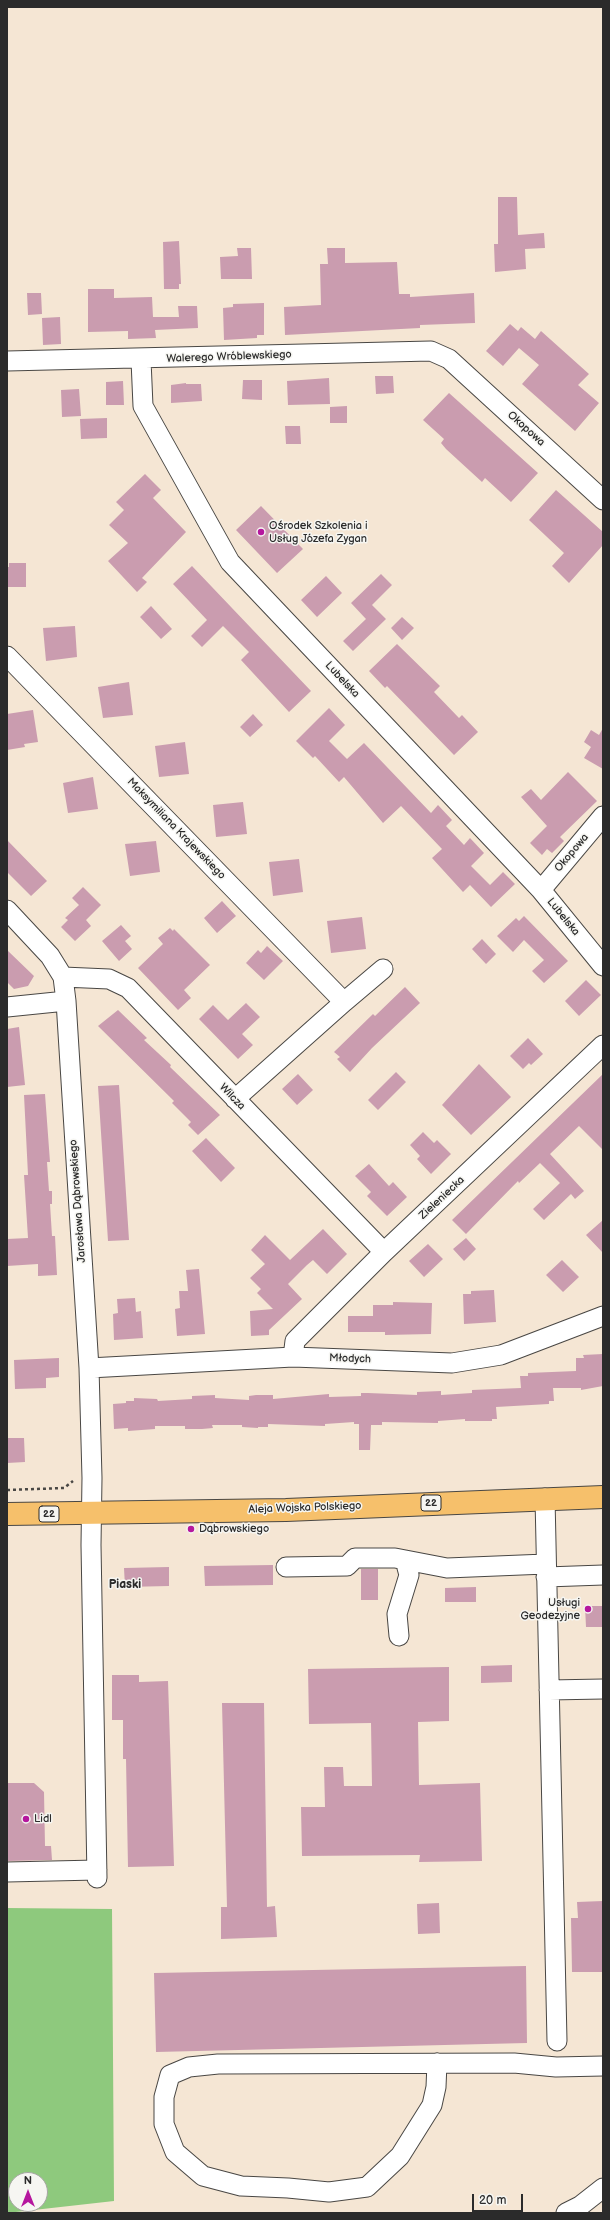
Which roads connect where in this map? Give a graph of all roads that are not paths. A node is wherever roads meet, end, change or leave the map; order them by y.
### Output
1 (449, 359) joint
2 (141, 360) junction
3 (7, 361) edge
4 (603, 500) edge
5 (7, 656) edge
6 (603, 816) edge
7 (541, 890) junction
8 (7, 910) edge
9 (603, 966) edge
10 (383, 969) dead end
11 (63, 977) junction
12 (66, 1001) junction
13 (344, 1002) junction
14 (7, 1007) edge
15 (603, 1046) edge
16 (235, 1099) junction
17 (384, 1252) junction
18 (603, 1316) edge
19 (293, 1357) junction
20 (89, 1368) junction
21 (603, 1497) edge
22 (545, 1498) junction
23 (92, 1512) junction
24 (7, 1514) edge
25 (405, 1560) junction
26 (286, 1567) dead end
27 (546, 1570) junction
28 (603, 1575) edge
29 (399, 1636) dead end
30 (603, 1689) edge
31 (549, 1690) junction
32 (7, 1872) edge
33 (557, 2041) dead end
34 (437, 2063) junction
35 (603, 2066) edge
36 (603, 2188) edge
37 (566, 2213) edge

1 - 2 street, Walerego Wróblewskiego
1 - 4 street, Okopowa
2 - 3 street, Walerego Wróblewskiego
2 - 7 street, Lubelska
5 - 13 street, Maksymiliana Krajewskiego
6 - 7 street, Okopowa
7 - 9 street, Lubelska
8 - 11 street, Jarosława Dąbrowskiego
10 - 13 street
11 - 12 street, Jarosława Dąbrowskiego
11 - 16 street, Wilcza
12 - 14 street
12 - 20 street, Jarosława Dąbrowskiego
13 - 16 street
15 - 17 street, Zieleniecka
16 - 17 street, Wilcza
17 - 19 street, Zieleniecka
18 - 19 street, Młodych
19 - 20 street, Młodych
20 - 23 street, Jarosława Dąbrowskiego
21 - 22 main road, Aleja Wojska Polskiego / 22
22 - 23 main road, Aleja Wojska Polskiego / 22
22 - 27 street
23 - 24 main road, Aleja Wojska Polskiego / 22
23 - 32 street, Jarosława Dąbrowskiego
25 - 26 street
25 - 27 street
25 - 29 street
27 - 28 street
27 - 31 street
30 - 31 street
31 - 33 street
34 - 34 street
34 - 35 street
36 - 37 street

